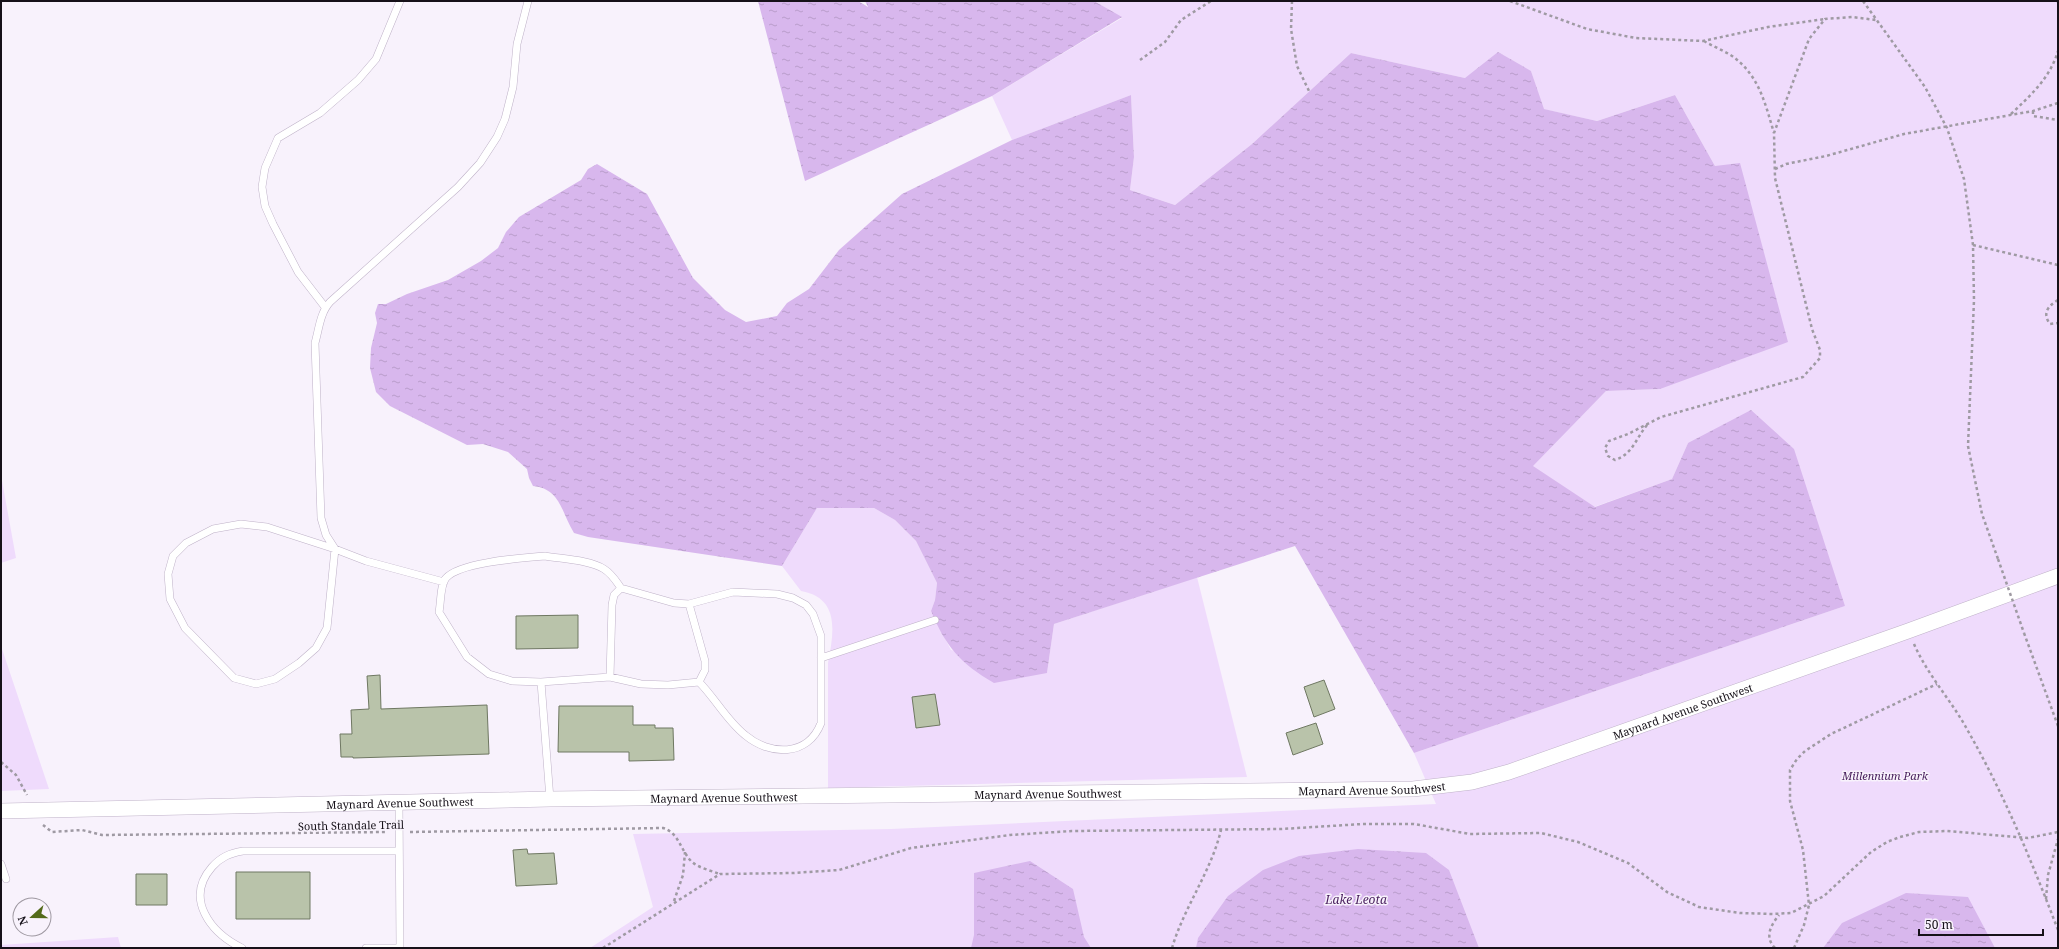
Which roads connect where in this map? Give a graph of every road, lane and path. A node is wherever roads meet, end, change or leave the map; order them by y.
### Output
1 (400, 1) edge
2 (528, 1) edge
3 (1211, 1) edge
4 (1292, 1) edge
5 (1510, 1) edge
6 (1863, 1) edge
7 (1825, 19) junction
8 (1876, 20) junction
9 (1703, 41) junction
10 (2058, 51) edge
11 (1140, 60) dead end
12 (1309, 91) dead end
13 (2058, 103) edge
14 (2032, 111) junction
15 (2011, 114) junction
16 (2058, 120) edge
17 (1947, 128) junction
18 (1774, 134) junction
19 (1775, 168) dead end
20 (1973, 245) junction
21 (2058, 265) edge
22 (2058, 300) edge
23 (325, 307) junction
24 (2058, 324) edge
25 (1647, 425) junction
26 (335, 549) junction
27 (2058, 576) edge
28 (444, 582) junction
29 (621, 588) junction
30 (689, 604) junction
31 (935, 620) dead end
32 (1908, 631) junction
33 (821, 658) junction
34 (610, 677) junction
35 (541, 682) junction
36 (698, 682) junction
37 (1937, 684) junction
38 (2058, 726) edge
39 (1, 762) edge
40 (550, 799) junction
41 (399, 803) junction
42 (34, 810) junction
43 (1, 811) edge
44 (1221, 830) junction
45 (399, 832) junction
46 (2058, 832) edge
47 (2020, 838) junction
48 (2058, 839) edge
49 (399, 851) junction
50 (685, 852) junction
51 (1, 864) edge
52 (720, 874) junction
53 (6, 879) dead end
54 (2046, 899) junction
55 (674, 902) junction
56 (1809, 905) junction
57 (1779, 914) junction
58 (2058, 930) edge
59 (242, 948) edge
60 (366, 948) edge
61 (400, 948) edge
62 (603, 948) edge
63 (1172, 948) edge
64 (1774, 948) edge
65 (1794, 948) edge

1 - 23 lane
2 - 23 lane
3 - 11 path
4 - 12 path
5 - 9 path
6 - 8 path
7 - 8 path
7 - 9 path
7 - 18 path
8 - 17 path
9 - 18 path
10 - 15 path
13 - 14 path
14 - 15 path
14 - 16 path
15 - 17 path
17 - 19 path
17 - 20 path
18 - 25 path
20 - 21 path
20 - 38 path, bridge
22 - 24 path
23 - 26 lane
25 - 25 path
26 - 26 lane
26 - 28 lane
27 - 32 street, Maynard Avenue Southwest
28 - 29 lane
28 - 35 lane
29 - 30 lane
29 - 34 lane
30 - 33 lane
30 - 36 lane
31 - 33 lane
32 - 37 path
32 - 40 street, Maynard Avenue Southwest
33 - 36 lane
34 - 35 lane
34 - 36 lane
35 - 40 lane
37 - 47 path
37 - 56 path
39 - 42 path, South Standale Trail
40 - 41 street, Maynard Avenue Southwest
41 - 42 street, Maynard Avenue Southwest
41 - 45 lane
42 - 43 street, Maynard Avenue Southwest
42 - 45 path, South Standale Trail
44 - 52 path
44 - 57 path
44 - 63 path
45 - 49 lane
45 - 50 path, South Standale Trail
46 - 47 path
47 - 54 path
47 - 56 path
48 - 54 path
49 - 59 lane
49 - 61 lane
50 - 52 path, South Standale Trail
50 - 55 path
51 - 53 lane
52 - 55 path
54 - 58 path
55 - 62 path
56 - 57 path
56 - 65 path
57 - 64 path
60 - 61 lane

